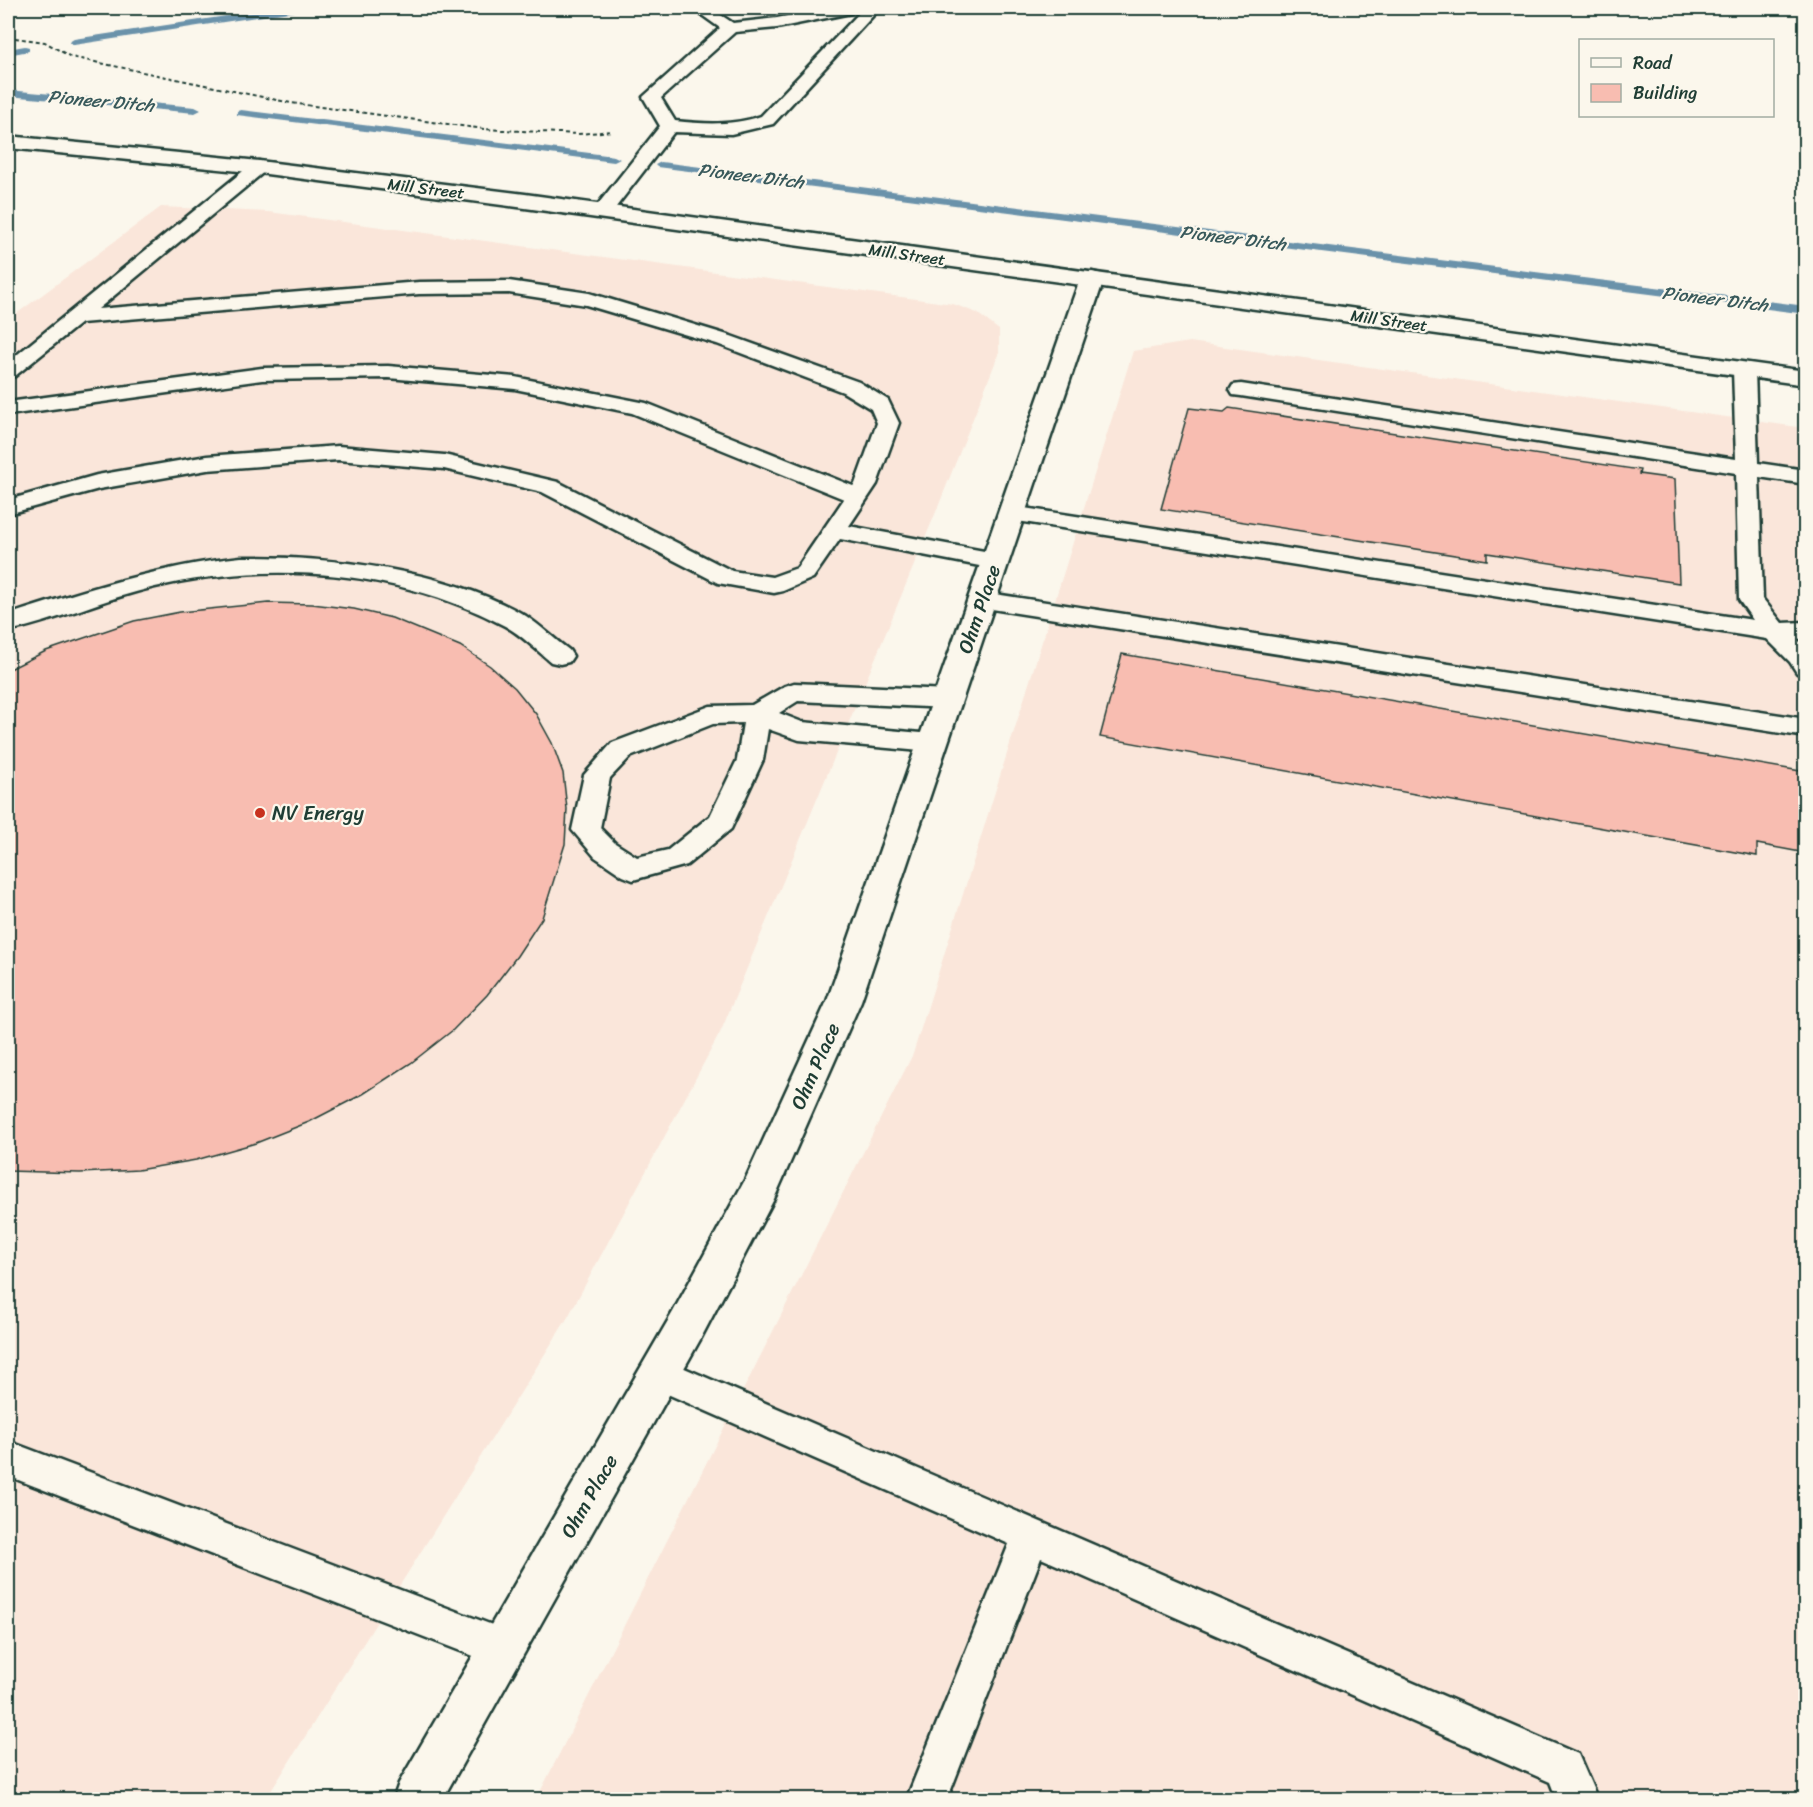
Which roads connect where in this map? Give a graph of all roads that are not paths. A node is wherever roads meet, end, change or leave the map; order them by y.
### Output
1 (700, 8) edge
2 (850, 8) edge
3 (872, 8) edge
4 (730, 28) junction
5 (669, 126) junction
6 (8, 142) edge
7 (260, 168) junction
8 (602, 212) junction
9 (1092, 279) junction
10 (75, 317) junction
11 (1744, 370) junction
12 (8, 372) edge
13 (1806, 378) edge
14 (1241, 390) dead end
15 (8, 409) edge
16 (1747, 469) junction
17 (1806, 477) edge
18 (858, 496) junction
19 (8, 507) edge
20 (1011, 513) junction
21 (834, 530) junction
22 (995, 561) junction
23 (982, 600) junction
24 (8, 623) edge
25 (1806, 630) edge
26 (1775, 632) junction
27 (560, 656) dead end
28 (1806, 667) edge
29 (948, 699) junction
30 (758, 714) junction
31 (1806, 728) edge
32 (932, 743) junction
33 (659, 1373) junction
34 (8, 1459) edge
35 (1031, 1536) junction
36 (502, 1648) junction
37 (416, 1800) edge
38 (926, 1800) edge
39 (1578, 1800) edge

1 - 4 lane
2 - 4 lane
3 - 5 lane
4 - 5 lane
5 - 8 lane
6 - 7 main road, Mill Street
7 - 8 main road, Mill Street
7 - 10 lane
8 - 9 main road, Mill Street
9 - 11 main road, Mill Street
9 - 20 main road, Ohm Place
10 - 12 lane
10 - 18 lane
11 - 13 main road, Mill Street
11 - 16 lane
14 - 16 lane
15 - 18 lane
16 - 17 lane
16 - 26 lane
18 - 21 lane
19 - 21 lane
20 - 22 main road, Ohm Place
20 - 26 lane
21 - 22 lane
22 - 23 main road, Ohm Place
23 - 29 main road, Ohm Place
23 - 31 lane
24 - 27 lane
25 - 26 lane
26 - 28 lane
29 - 30 lane
29 - 32 main road, Ohm Place
30 - 30 lane
30 - 32 lane
32 - 33 main road, Ohm Place
33 - 35 lane
33 - 36 main road, Ohm Place
34 - 36 lane
35 - 38 lane
35 - 39 lane
36 - 37 main road, Ohm Place

